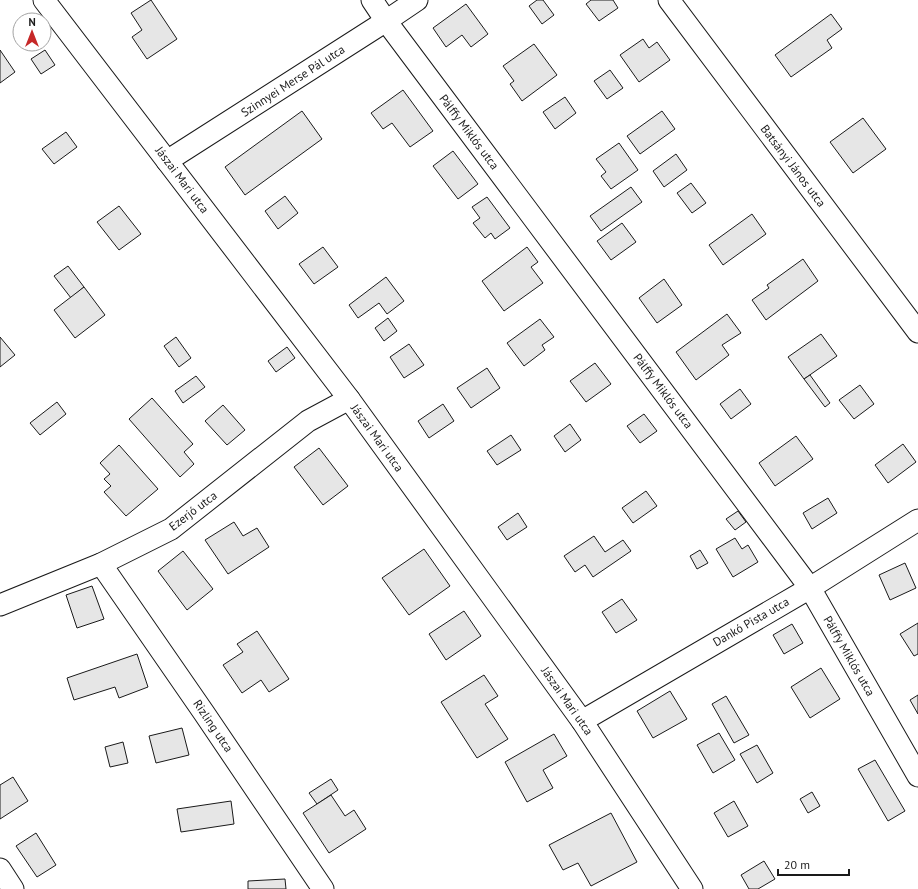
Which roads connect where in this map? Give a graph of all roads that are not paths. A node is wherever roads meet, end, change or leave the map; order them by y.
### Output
1 (44, 0) edge
2 (372, 0) edge
3 (417, 0) edge
4 (668, 0) edge
5 (386, 21) junction
6 (167, 161) junction
7 (918, 332) edge
8 (349, 399) junction
9 (918, 520) edge
10 (101, 564) junction
11 (810, 588) junction
12 (0, 605) edge
13 (582, 721) junction
14 (918, 776) edge
15 (0, 869) edge
16 (13, 889) edge
17 (322, 889) edge
18 (692, 889) edge

1 - 6 street, Jászai Mari utca
2 - 5 street, Pálffy Miklós utca
3 - 5 street, Szinnyei Merse Pál utca
4 - 7 street, Batsányi János utca
5 - 6 street, Szinnyei Merse Pál utca
5 - 11 street, Pálffy Miklós utca
6 - 8 street, Jászai Mari utca
8 - 10 street, Ezerjó utca
8 - 13 street, Jászai Mari utca
9 - 11 street, Dankó Pista utca
10 - 12 street, Ezerjó utca
10 - 17 street, Rizling utca
11 - 13 street, Dankó Pista utca
11 - 14 street, Pálffy Miklós utca
13 - 18 street, Jászai Mari utca
15 - 16 street

